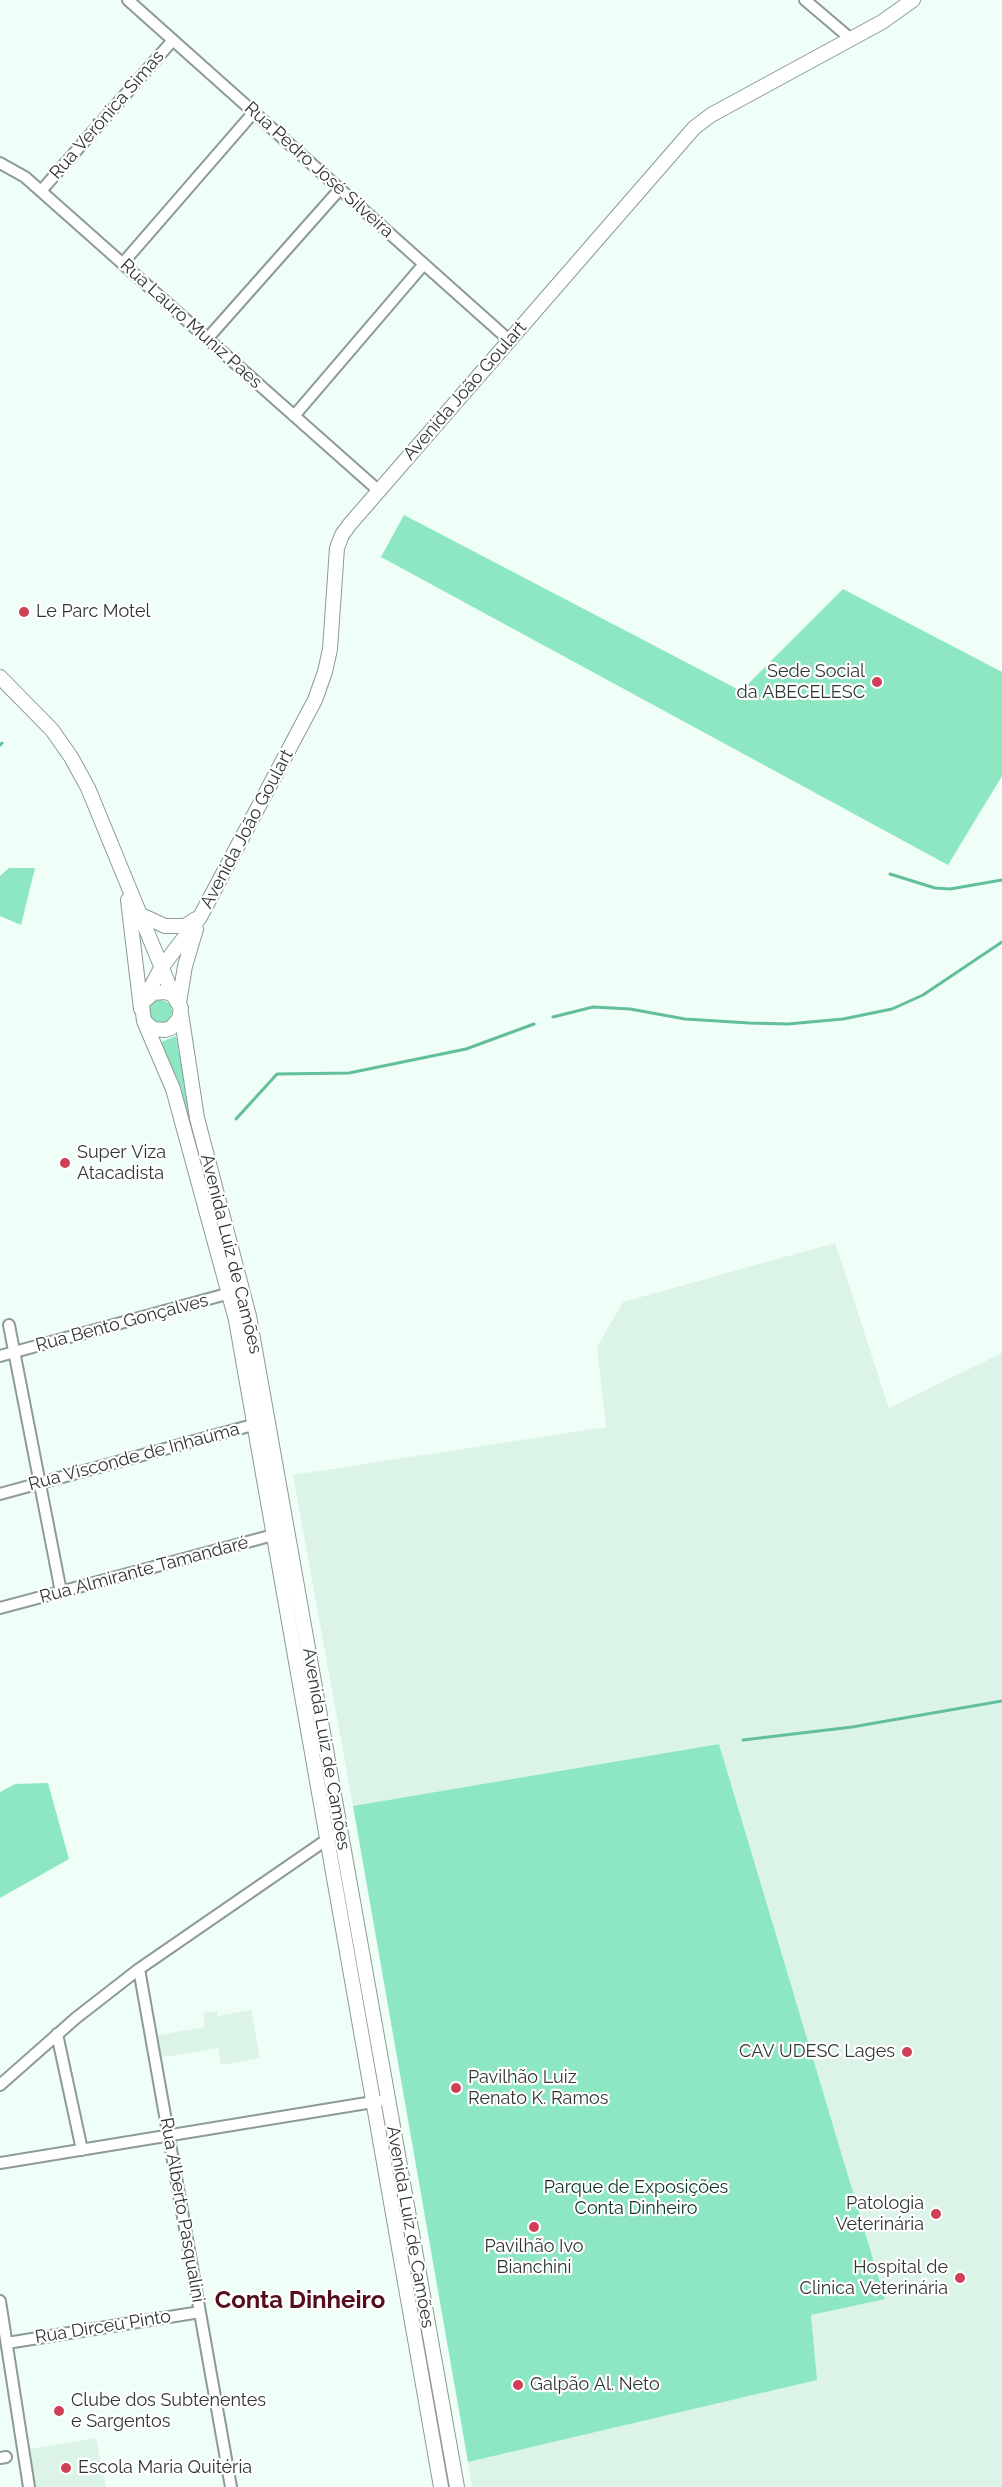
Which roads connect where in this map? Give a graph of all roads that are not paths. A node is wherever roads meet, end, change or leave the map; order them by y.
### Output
1 (128, 0) edge
2 (806, 0) edge
3 (914, 0) edge
4 (851, 39) junction
5 (173, 40) junction
6 (254, 112) junction
7 (0, 163) edge
8 (340, 189) junction
9 (41, 191) junction
10 (123, 263) junction
11 (424, 264) junction
12 (207, 339) junction
13 (509, 340) junction
14 (294, 416) junction
15 (379, 491) junction
16 (0, 677) edge
17 (126, 883) junction
18 (139, 914) junction
19 (200, 917) junction
20 (161, 968) junction
21 (178, 1004) junction
22 (143, 1010) junction
23 (237, 1291) junction
24 (9, 1325) dead end
25 (14, 1352) junction
26 (0, 1356) edge
27 (261, 1423) junction
28 (39, 1483) junction
29 (0, 1494) edge
30 (280, 1533) junction
31 (61, 1592) junction
32 (0, 1608) edge
33 (334, 1835) junction
34 (139, 1969) junction
35 (57, 2034) junction
36 (0, 2085) edge
37 (388, 2100) junction
38 (374, 2102) junction
39 (169, 2136) junction
40 (82, 2150) junction
41 (0, 2163) edge
42 (0, 2301) edge
43 (200, 2312) junction
44 (7, 2343) junction
45 (448, 2439) junction
46 (433, 2441) junction
47 (29, 2487) edge
48 (231, 2487) edge
49 (441, 2487) edge
50 (457, 2487) edge

1 - 5 street, Rua Pedro José Silveira
2 - 4 street
3 - 4 main road, Avenida João Goulart
4 - 13 main road, Avenida João Goulart
5 - 6 street, Rua Pedro José Silveira
5 - 9 street, Rua Verônica Simas
6 - 8 street, Rua Pedro José Silveira
6 - 10 street
7 - 9 street, Rua Lauro Muniz Paes
8 - 11 street, Rua Pedro José Silveira
8 - 12 street
9 - 10 street, Rua Lauro Muniz Paes
10 - 12 street, Rua Lauro Muniz Paes
11 - 13 street, Rua Pedro José Silveira
11 - 14 street
12 - 14 street, Rua Lauro Muniz Paes
13 - 15 main road, Avenida João Goulart
14 - 15 street, Rua Lauro Muniz Paes
15 - 19 main road, Avenida João Goulart
16 - 17 main road
17 - 18 main road
17 - 22 main road, Avenida Luiz de Camões
18 - 19 main road
18 - 20 main road
19 - 20 main road, Avenida João Goulart
19 - 21 main road, Avenida João Goulart
20 - 21 main road
20 - 22 main road, Avenida João Goulart
21 - 22 main road
21 - 22 main road
21 - 23 main road, Avenida Luiz de Camões
22 - 23 main road, Avenida Luiz de Camões
23 - 25 street, Rua Bento Gonçalves
23 - 27 main road, Avenida Luiz de Camões
24 - 25 street
25 - 26 street, Rua Bento Gonçalves
25 - 28 street
27 - 28 street, Rua Visconde de Inhaúma
27 - 30 main road, Avenida Luiz de Camões
28 - 29 street, Rua Visconde de Inhaúma
28 - 31 street
30 - 31 street, Rua Almirante Tamandaré
30 - 33 main road, Avenida Luiz de Camões
31 - 32 street, Rua Almirante Tamandaré
33 - 34 street
33 - 37 main road, Avenida Luiz de Camões
33 - 38 main road, Avenida Luiz de Camões
34 - 35 street
34 - 39 street, Rua Alberto Pasqualini
35 - 36 street
35 - 40 street
37 - 38 street
37 - 45 main road, Avenida Luiz de Camões
38 - 39 street
38 - 46 main road, Avenida Luiz de Camões
39 - 40 street
39 - 43 street, Rua Alberto Pasqualini
40 - 41 street
42 - 44 street
43 - 44 street, Rua Dirceu Pinto
43 - 48 street, Rua Alberto Pasqualini
44 - 47 street
45 - 46 main road
45 - 50 main road, Avenida Luiz de Camões
46 - 49 main road, Avenida Luiz de Camões

